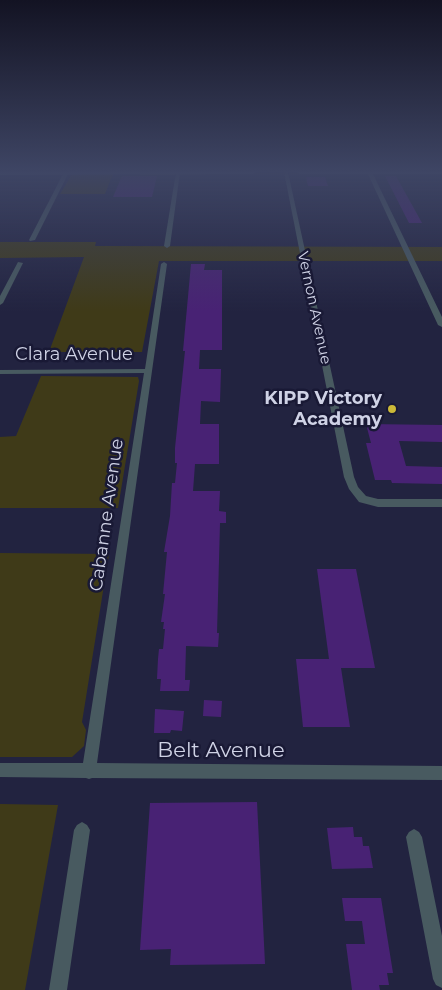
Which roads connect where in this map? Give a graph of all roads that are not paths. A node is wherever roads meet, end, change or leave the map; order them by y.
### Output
1 (43, 218) edge
2 (171, 218) edge
3 (296, 218) edge
4 (391, 218) edge
5 (32, 240) dead end
6 (167, 246) dead end
7 (20, 263) dead end
8 (164, 264) dead end
9 (0, 302) edge
10 (442, 325) edge
11 (148, 371) junction
12 (0, 372) edge
13 (442, 503) edge
14 (0, 770) edge
15 (89, 772) junction
16 (442, 773) edge
17 (82, 830) dead end
18 (414, 837) dead end
19 (442, 979) edge
20 (58, 990) edge

1 - 5 street
2 - 6 street
3 - 13 street, Vernon Avenue
4 - 10 street
7 - 9 street
8 - 11 street, Cabanne Avenue
11 - 12 street, Clara Avenue
11 - 15 street, Cabanne Avenue
14 - 15 street, Belt Avenue
15 - 16 street, Belt Avenue
17 - 20 street
18 - 19 street

